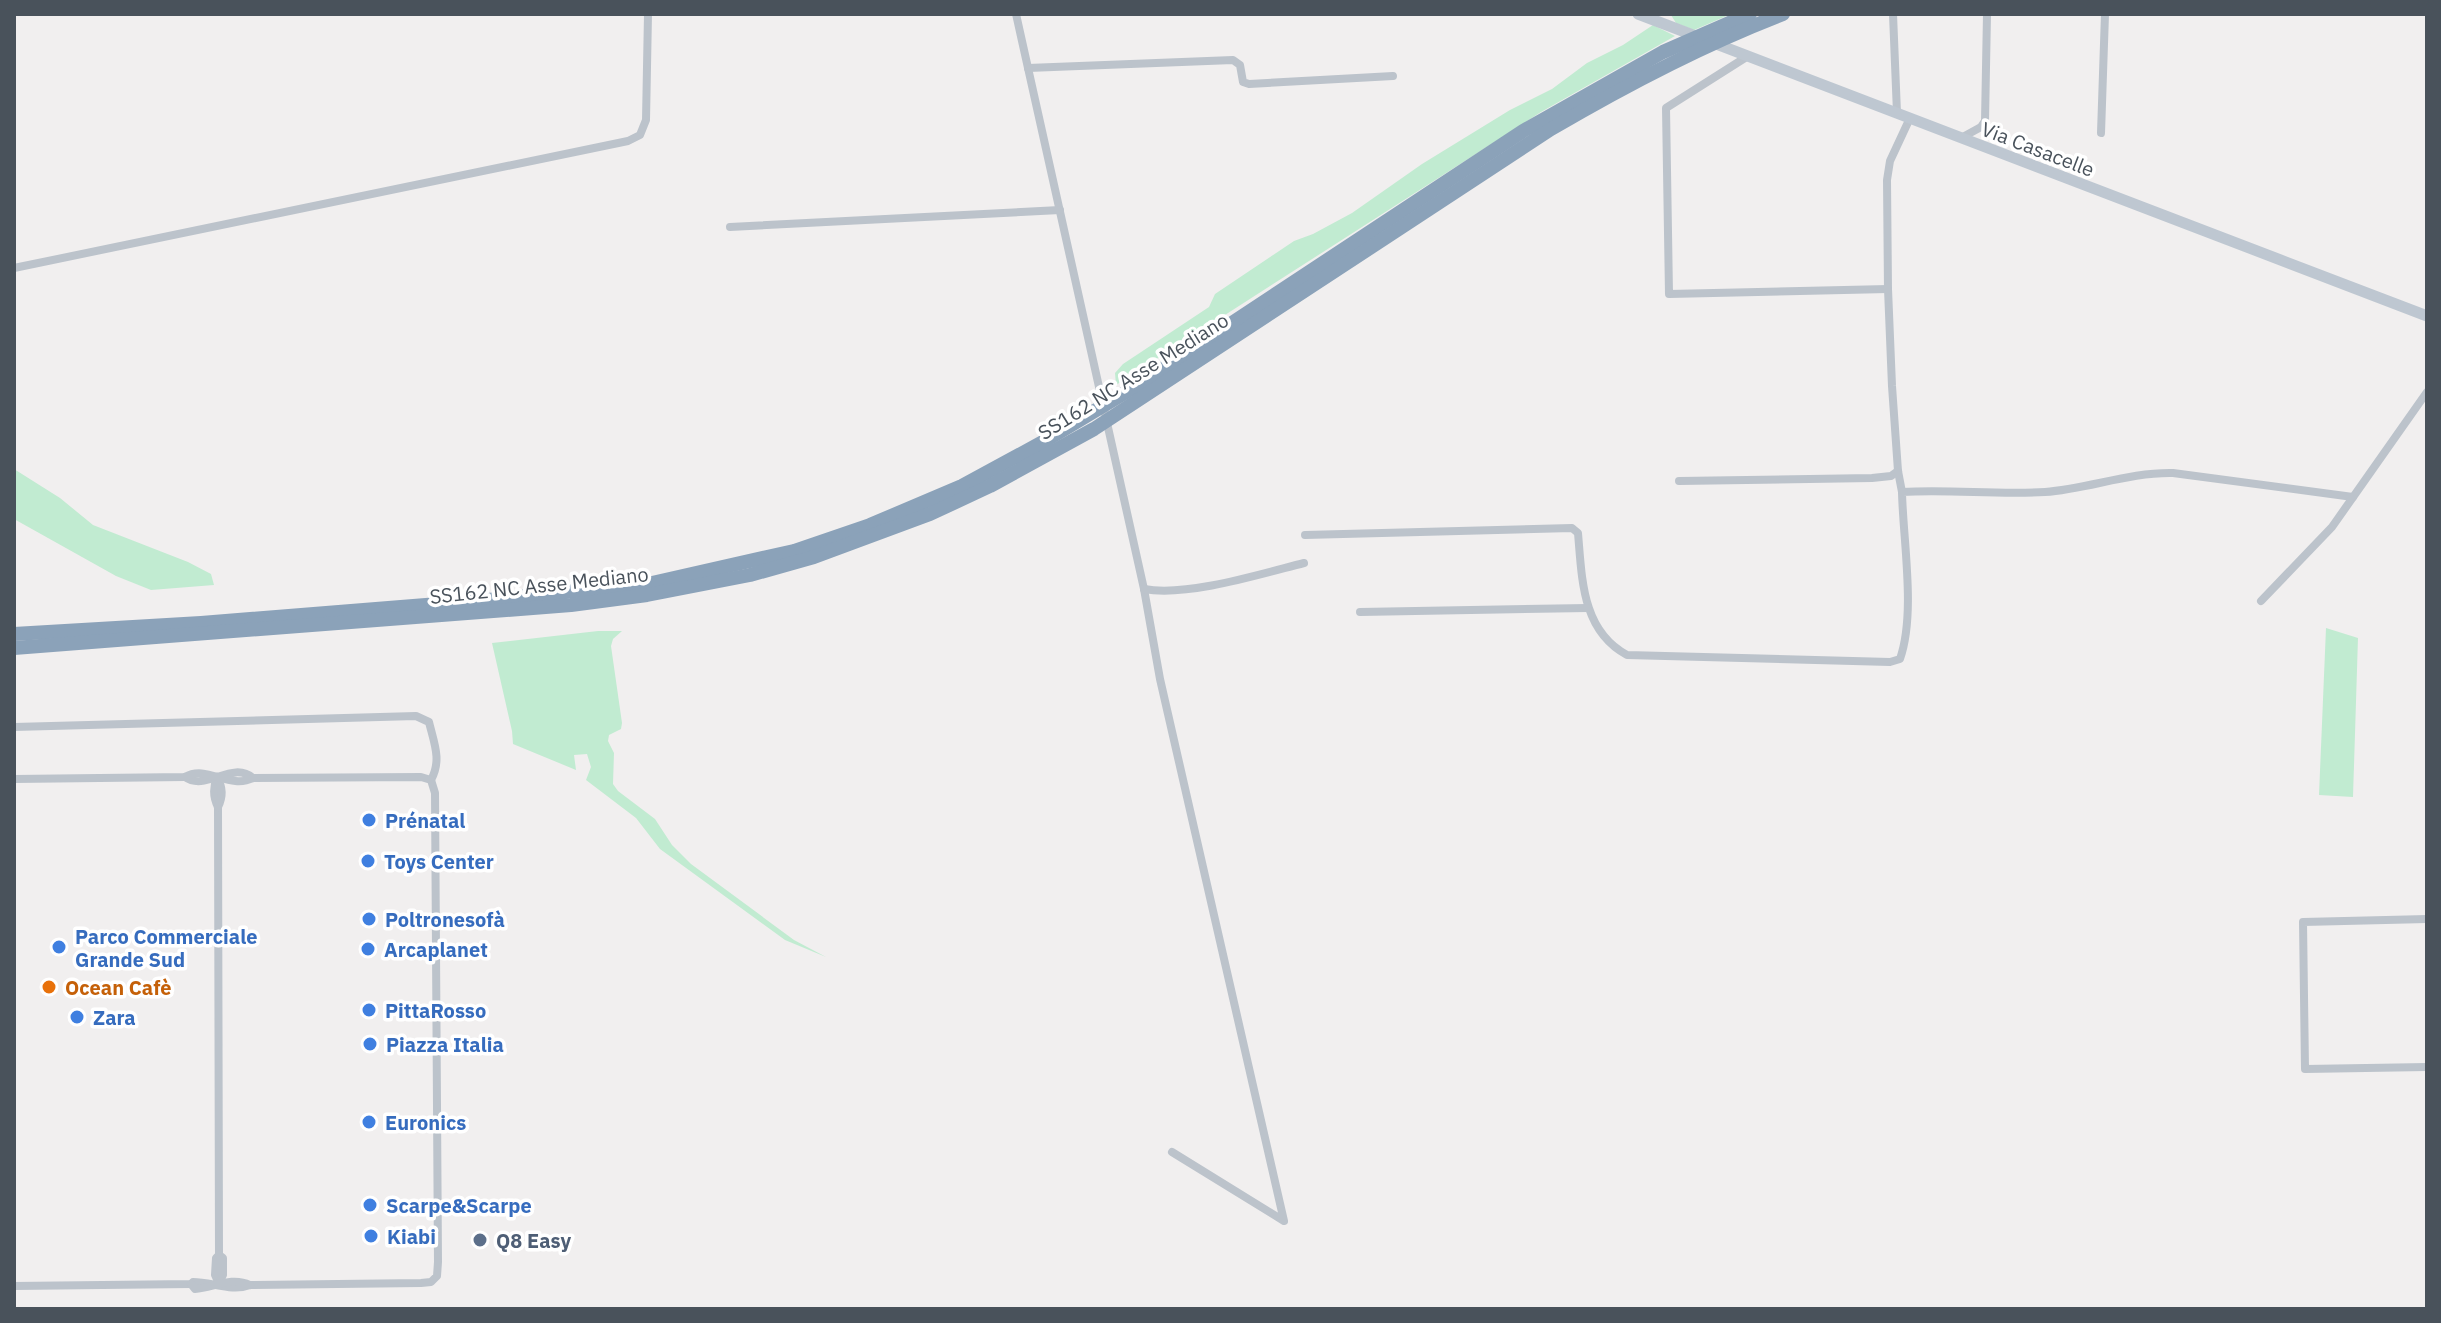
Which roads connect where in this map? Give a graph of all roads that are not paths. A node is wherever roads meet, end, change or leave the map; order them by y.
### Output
1 (648, 14) edge
2 (1016, 14) edge
3 (1638, 14) edge
4 (1783, 14) edge
5 (1893, 14) edge
6 (1987, 14) edge
7 (2105, 14) edge
8 (1748, 21) edge
9 (1748, 56) junction
10 (1028, 68) junction
11 (1393, 76) dead end
12 (1897, 113) junction
13 (1910, 118) junction
14 (2101, 133) dead end
15 (1960, 138) junction
16 (1060, 210) junction
17 (730, 227) dead end
18 (14, 268) edge
19 (1888, 289) junction
20 (2427, 316) edge
21 (1144, 388) junction
22 (2427, 392) edge
23 (1898, 471) junction
24 (1679, 481) dead end
25 (1902, 492) junction
26 (2353, 497) junction
27 (1305, 535) dead end
28 (1304, 563) dead end
29 (1144, 589) junction
30 (2261, 601) dead end
31 (1588, 608) junction
32 (1360, 612) dead end
33 (344, 617) junction
34 (14, 634) edge
35 (14, 648) edge
36 (14, 727) edge
37 (217, 777) junction
38 (14, 779) edge
39 (431, 780) junction
40 (2427, 919) edge
41 (2427, 1067) edge
42 (1172, 1152) dead end
43 (219, 1284) junction
44 (14, 1286) edge

1 - 18 street
2 - 10 street
3 - 9 street, Via Casacelle
4 - 8 highway, SS162 NC Asse Mediano
5 - 12 street
6 - 15 street
7 - 14 street
8 - 21 highway, SS162 NC Asse Mediano
8 - 21 highway, SS162 NC Asse Mediano
9 - 12 street, Via Casacelle
9 - 19 street
10 - 11 street
10 - 16 street
12 - 13 street, Via Casacelle
13 - 15 street, Via Casacelle
13 - 19 street
15 - 20 street, Via Casacelle
16 - 17 street
16 - 29 street
19 - 23 street
21 - 33 highway, SS162 NC Asse Mediano
22 - 26 street
23 - 24 street
23 - 25 street
25 - 26 street
25 - 31 street
26 - 30 street
27 - 31 street
28 - 29 street
29 - 42 street
31 - 32 street
33 - 34 highway, SS162 NC Asse Mediano
33 - 35 highway, SS162 NC Asse Mediano
36 - 39 street
37 - 38 street
37 - 39 street
37 - 43 street
39 - 43 street
40 - 41 street
43 - 44 street

